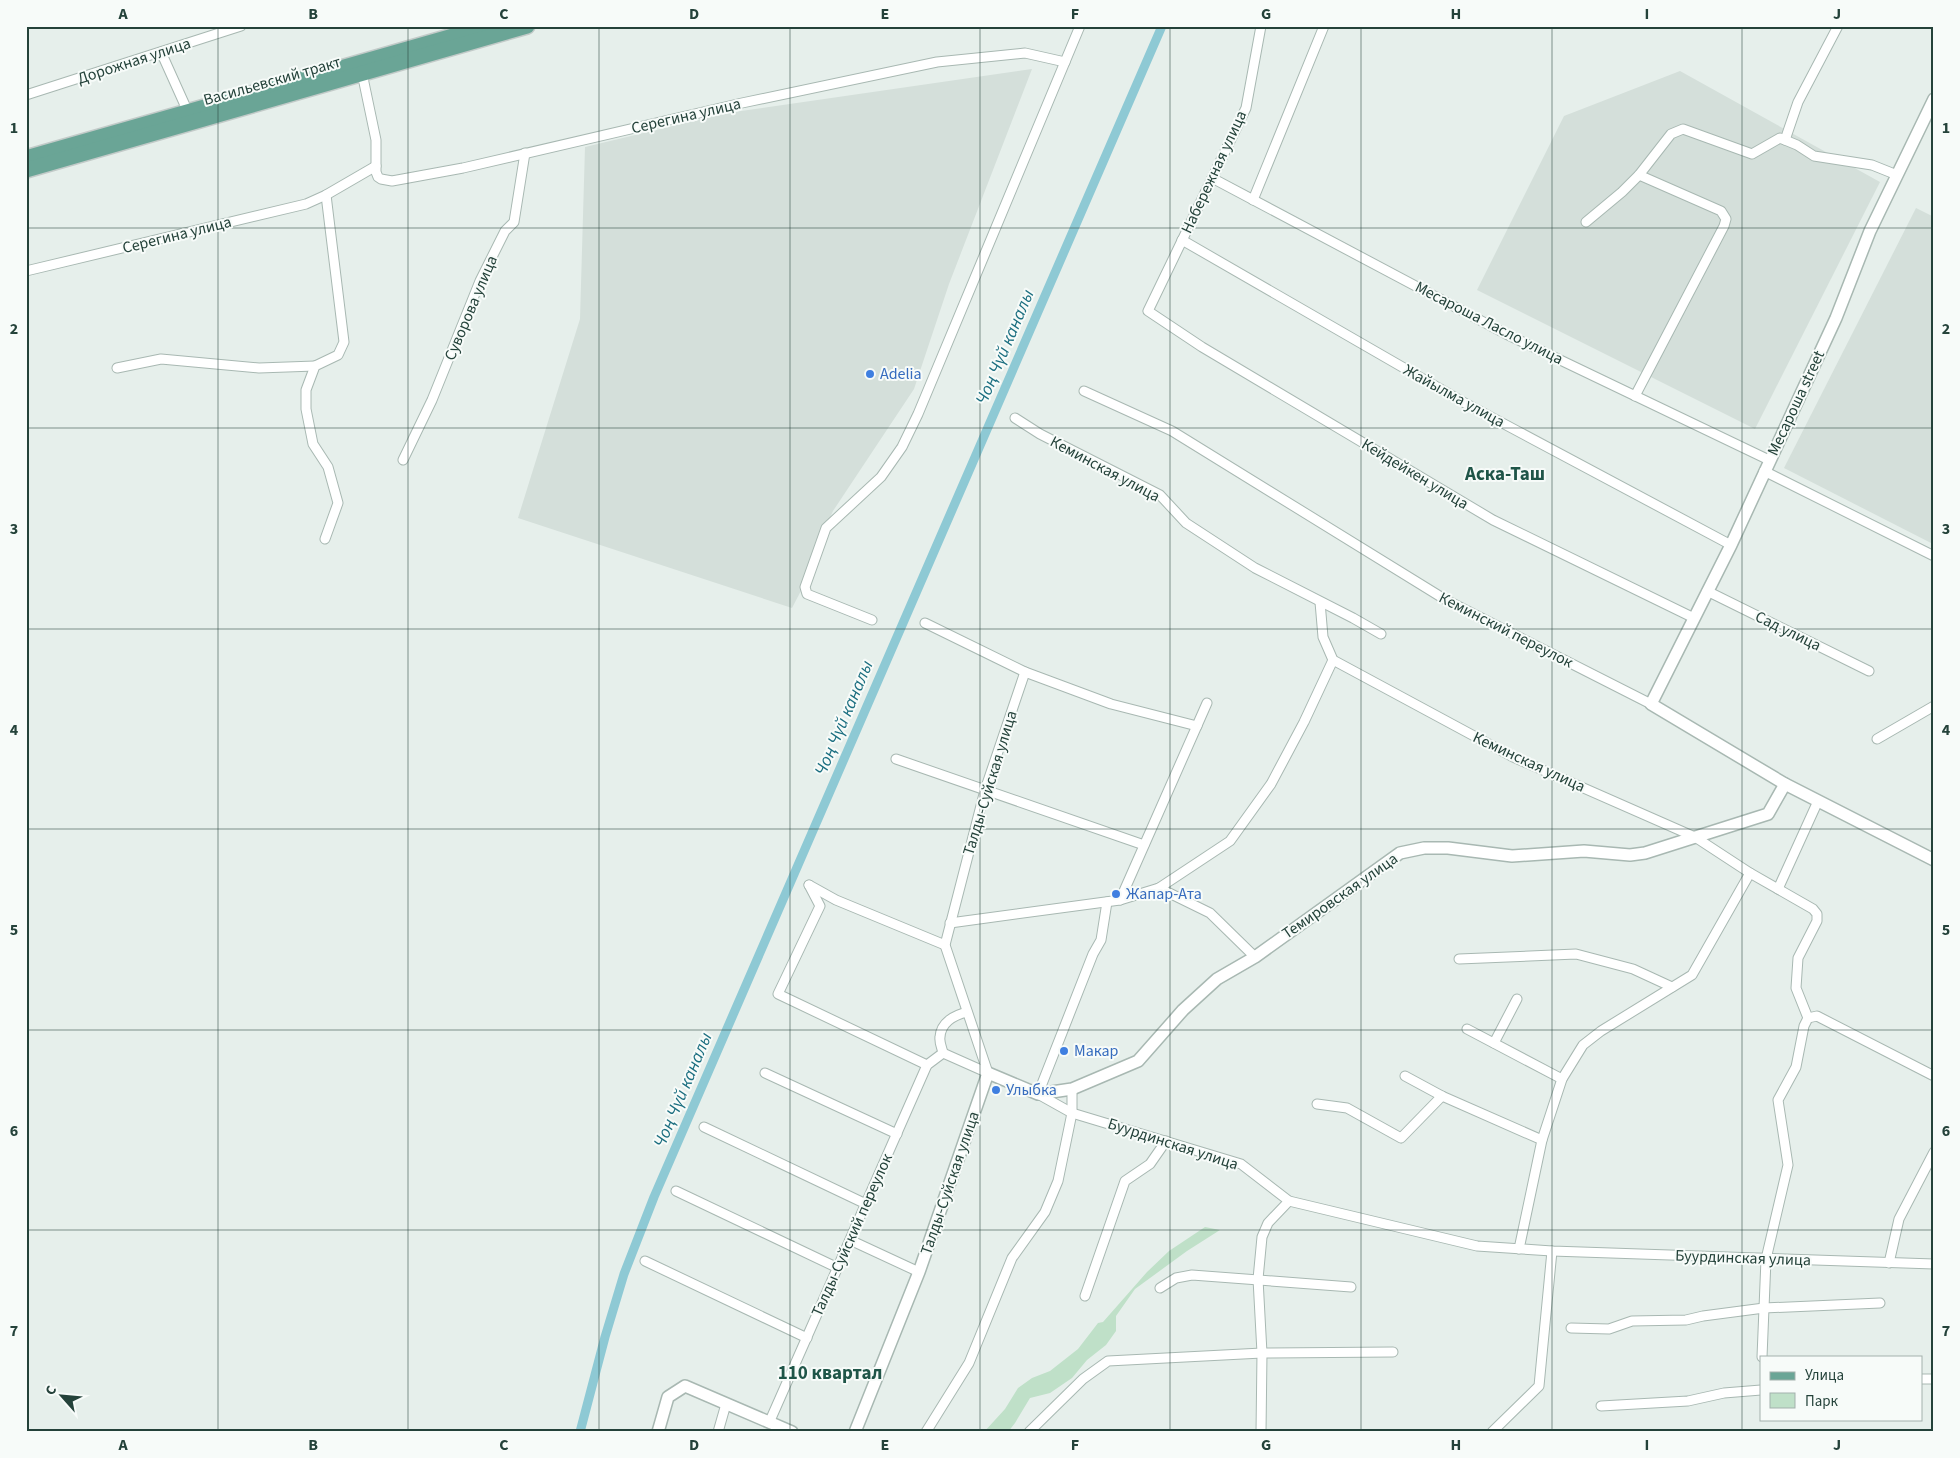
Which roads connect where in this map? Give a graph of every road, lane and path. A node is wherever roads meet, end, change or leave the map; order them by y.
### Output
1 (241, 26) edge
2 (488, 26) edge
3 (526, 26) edge
4 (1080, 26) edge
5 (1261, 26) edge
6 (1324, 26) edge
7 (1838, 26) edge
8 (161, 52) junction
9 (1065, 62) junction
10 (362, 74) junction
11 (26, 95) edge
12 (1934, 99) edge
13 (188, 112) junction
14 (1785, 140) junction
15 (525, 153) junction
16 (26, 158) edge
17 (376, 166) junction
18 (26, 170) edge
19 (1897, 175) junction
20 (1639, 176) junction
21 (1212, 178) junction
22 (326, 196) junction
23 (1253, 200) junction
24 (1586, 222) dead end
25 (1182, 240) junction
26 (26, 271) edge
27 (1148, 311) joint
28 (315, 366) junction
29 (117, 368) dead end
30 (1084, 391) dead end
31 (1635, 396) junction
32 (1015, 418) dead end
33 (403, 460) dead end
34 (1769, 460) junction
35 (1764, 471) junction
36 (325, 539) dead end
37 (1730, 545) junction
38 (1933, 554) edge
39 (1707, 590) junction
40 (1320, 602) junction
41 (1694, 618) junction
42 (872, 620) dead end
43 (925, 622) dead end
44 (1381, 634) dead end
45 (1333, 660) junction
46 (1869, 670) dead end
47 (1026, 672) junction
48 (1206, 703) dead end
49 (1651, 704) junction
50 (1934, 706) edge
51 (1197, 726) junction
52 (1877, 739) dead end
53 (896, 759) dead end
54 (1785, 784) junction
55 (985, 790) junction
56 (1818, 801) junction
57 (1695, 837) junction
58 (1144, 845) junction
59 (1934, 860) edge
60 (1750, 873) junction
61 (1159, 888) junction
62 (1778, 889) junction
63 (1120, 900) junction
64 (1107, 902) junction
65 (950, 923) junction
66 (945, 946) junction
67 (1255, 957) junction
68 (1459, 959) dead end
69 (1672, 987) junction
70 (1517, 999) dead end
71 (967, 1012) junction
72 (1808, 1018) junction
73 (1467, 1029) dead end
74 (1494, 1043) junction
75 (943, 1053) junction
76 (927, 1065) junction
77 (765, 1072) dead end
78 (988, 1073) junction
79 (1404, 1076) dead end
80 (1934, 1076) edge
81 (1562, 1079) junction
82 (1072, 1089) junction
83 (1038, 1094) junction
84 (1442, 1096) junction
85 (1317, 1104) dead end
86 (1072, 1113) junction
87 (704, 1127) dead end
88 (897, 1134) junction
89 (1542, 1140) junction
90 (1166, 1141) junction
91 (1934, 1152) edge
92 (676, 1190) dead end
93 (1289, 1201) junction
94 (866, 1204) junction
95 (850, 1240) junction
96 (1519, 1249) junction
97 (1552, 1251) junction
98 (1766, 1259) junction
99 (644, 1261) dead end
100 (1889, 1263) junction
101 (1934, 1264) edge
102 (838, 1268) junction
103 (919, 1272) junction
104 (1258, 1279) junction
105 (1351, 1287) dead end
106 (1160, 1288) dead end
107 (1085, 1296) dead end
108 (1880, 1303) dead end
109 (1764, 1308) junction
110 (1571, 1328) dead end
111 (807, 1338) junction
112 (1393, 1352) dead end
113 (1262, 1354) junction
114 (1762, 1356) edge
115 (1922, 1379) edge
116 (1932, 1379) dead end
117 (1760, 1390) edge
118 (726, 1404) junction
119 (1601, 1406) dead end
120 (769, 1423) junction
121 (658, 1432) edge
122 (718, 1432) edge
123 (792, 1432) edge
124 (855, 1432) edge
125 (926, 1432) edge
126 (1029, 1432) edge
127 (1261, 1432) edge
128 (1492, 1432) edge

1 - 8 street, Дорожная улица
2 - 13 main road, Васильевский тракт
3 - 10 main road, Васильевский тракт
4 - 9 street
5 - 21 street, Набережная улица
6 - 23 street
7 - 14 street
8 - 11 street, Дорожная улица
8 - 13 street
9 - 15 street, Серегина улица
9 - 42 street
10 - 17 street
10 - 18 main road, Васильевский тракт
12 - 19 street, Месароша street
13 - 16 main road, Васильевский тракт
14 - 19 street
14 - 20 street
15 - 17 street, Серегина улица
15 - 33 street, Суворова улица
17 - 22 street, Серегина улица
19 - 34 street, Месароша street
20 - 24 street
20 - 31 street
21 - 23 street, Месароша Ласло улица
21 - 25 street, Набережная улица
22 - 26 street, Серегина улица
22 - 28 street
23 - 31 street, Месароша Ласло улица
25 - 27 street, Набережная улица
25 - 37 street, Жайылма улица
27 - 41 street, Кейдейкен улица
28 - 29 street
28 - 36 street
30 - 49 street, Кеминский переулок
31 - 34 street, Месароша Ласло улица
32 - 40 street, Кеминская улица
34 - 35 street, Месароша street
35 - 37 street, Месароша street
35 - 38 street
37 - 39 street, Месароша street
39 - 41 street, Месароша street
39 - 46 street, Сад улица
40 - 44 street, Кеминская улица
40 - 45 street
41 - 49 street, Месароша street
43 - 47 street
45 - 57 street, Кеминская улица
45 - 61 street
47 - 51 street
47 - 55 street, Талды-Суйская улица
48 - 51 street
49 - 54 street, Кеминский переулок
50 - 52 street
51 - 58 street
53 - 55 street
54 - 56 street, Кеминский переулок
54 - 57 street, Темировская улица
55 - 58 street
55 - 65 street, Талды-Суйская улица
56 - 59 street, Кеминский переулок
56 - 62 street
57 - 60 street, Кеминская улица
57 - 67 street, Темировская улица
58 - 63 street
60 - 62 street, Кеминская улица
60 - 69 street
61 - 63 street
61 - 67 street
62 - 72 street, Кеминская улица
63 - 64 street
64 - 65 street
64 - 83 street
65 - 66 street, Талды-Суйская улица
66 - 71 street
66 - 76 street
67 - 82 street, Темировская улица
68 - 69 street
69 - 81 street
70 - 74 street
71 - 75 street
71 - 78 street
72 - 80 street
72 - 98 street
73 - 74 street
74 - 81 street
75 - 76 street, Талды-Суйский переулок
75 - 78 street, Буурдинская улица
76 - 88 street, Талды-Суйский переулок
77 - 88 street
78 - 83 street, Буурдинская улица
78 - 103 street, Талды-Суйская улица
79 - 84 street
81 - 89 street
82 - 83 street, Темировская улица
82 - 86 street
83 - 86 street, Буурдинская улица
84 - 85 street
84 - 89 street
86 - 90 street, Буурдинская улица
86 - 125 street
87 - 94 street
88 - 94 street, Талды-Суйский переулок
89 - 96 street
90 - 93 street, Буурдинская улица
90 - 107 street
91 - 100 street
92 - 102 street
93 - 96 street, Буурдинская улица
93 - 104 street
94 - 95 street, Талды-Суйский переулок
95 - 102 street, Талды-Суйский переулок
95 - 103 street
96 - 97 street, Буурдинская улица
97 - 98 street, Буурдинская улица
97 - 128 street
98 - 100 street, Буурдинская улица
98 - 109 street
99 - 111 street
100 - 101 street, Буурдинская улица
102 - 111 street, Талды-Суйский переулок
103 - 124 street, Талды-Суйская улица
104 - 105 street
104 - 106 street
104 - 113 street
108 - 109 street
109 - 110 street
109 - 114 street
111 - 120 street, Талды-Суйский переулок
112 - 113 street
113 - 126 street
113 - 127 street
115 - 116 street
117 - 119 street
118 - 120 street
118 - 121 street
118 - 122 street
120 - 123 street

